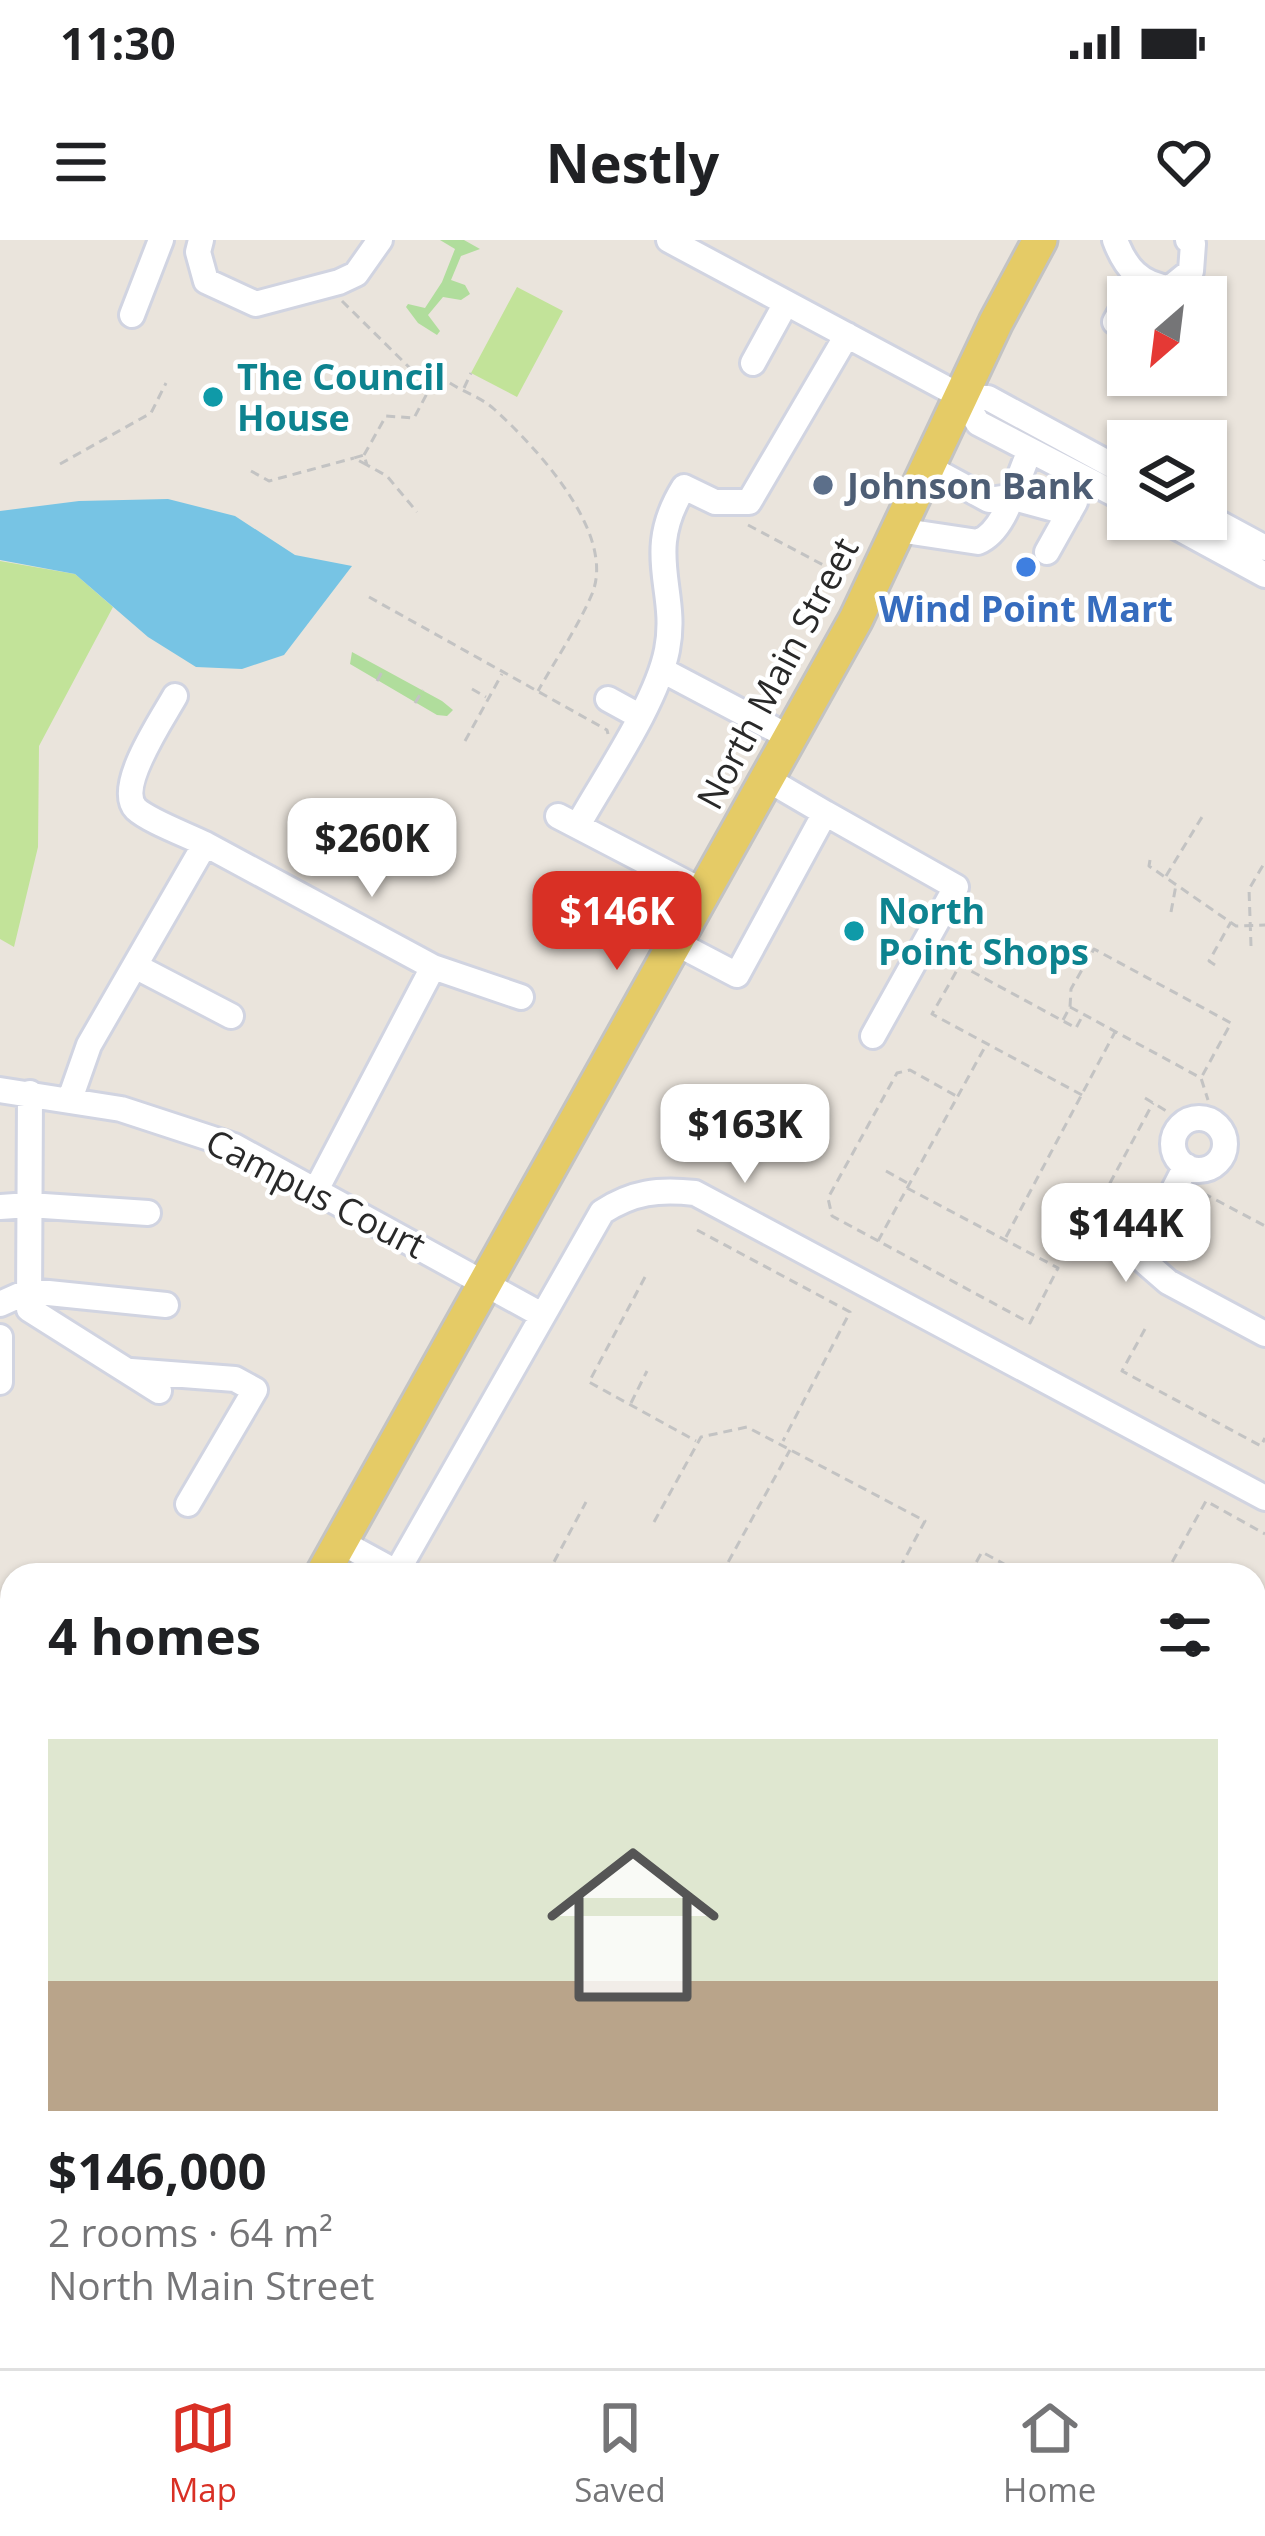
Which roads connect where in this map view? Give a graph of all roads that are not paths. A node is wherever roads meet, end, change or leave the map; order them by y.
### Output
1 (161, 240) edge
2 (201, 240) edge
3 (380, 240) edge
4 (669, 240) edge
5 (1040, 240) edge
6 (1115, 240) edge
7 (1188, 240) edge
8 (1127, 276) edge
9 (1186, 276) edge
10 (786, 303) junction
11 (132, 315) dead end
12 (847, 335) junction
13 (753, 363) dead end
14 (962, 397) junction
15 (1029, 453) junction
16 (928, 467) junction
17 (1092, 469) junction
18 (1107, 471) edge
19 (1107, 482) edge
20 (1010, 496) junction
21 (1069, 514) junction
22 (1227, 527) edge
23 (898, 530) junction
24 (1201, 540) edge
25 (1265, 548) edge
26 (1047, 552) dead end
27 (1265, 575) edge
28 (662, 670) junction
29 (175, 696) dead end
30 (608, 699) dead end
31 (639, 716) junction
32 (789, 737) junction
33 (766, 779) junction
34 (825, 813) junction
35 (205, 844) junction
36 (702, 891) junction
37 (674, 942) junction
38 (135, 965) junction
39 (433, 967) junction
40 (521, 998) dead end
41 (231, 1016) dead end
42 (873, 1036) dead end
43 (0, 1090) edge
44 (30, 1093) junction
45 (70, 1099) junction
46 (1186, 1166) dead end
47 (316, 1190) junction
48 (29, 1204) junction
49 (0, 1207) edge
50 (148, 1213) dead end
51 (486, 1281) junction
52 (29, 1291) junction
53 (0, 1304) edge
54 (166, 1305) dead end
55 (540, 1314) junction
56 (1265, 1334) edge
57 (0, 1337) edge
58 (128, 1371) junction
59 (0, 1382) edge
60 (159, 1390) dead end
61 (1265, 1498) edge
62 (188, 1504) dead end
63 (340, 1542) junction
64 (329, 1563) edge
65 (377, 1563) edge
66 (401, 1563) edge

1 - 11 street
2 - 3 street
4 - 10 street
5 - 14 main road, North Main Street
6 - 8 street
7 - 9 street
10 - 12 street
10 - 13 street
12 - 14 street
12 - 28 street
14 - 15 street
14 - 16 main road, North Main Street
14 - 17 street
15 - 17 street
15 - 20 street
16 - 20 street
16 - 23 main road, North Main Street
17 - 18 street
17 - 19 street
17 - 21 street
20 - 21 street
20 - 23 street
21 - 26 street
22 - 25 street
23 - 32 main road, North Main Street
24 - 27 street
28 - 31 street
28 - 32 street
29 - 35 street
30 - 31 street
31 - 36 street
32 - 33 main road, North Main Street
33 - 34 street
33 - 36 main road, North Main Street
34 - 37 street
34 - 42 street
35 - 38 street
35 - 39 street
36 - 37 main road, North Main Street
37 - 51 main road, North Main Street
38 - 41 street
38 - 45 street
39 - 40 street
39 - 47 street
43 - 44 street, Campus Court
44 - 45 street, Campus Court
44 - 48 street
45 - 47 street, Campus Court
46 - 56 street
47 - 51 street, Campus Court
48 - 49 street
48 - 50 street
48 - 52 street
51 - 55 street, Campus Court
51 - 63 main road, North Main Street
52 - 53 street
52 - 54 street
52 - 58 street
55 - 61 street
55 - 66 street
57 - 59 street
58 - 60 street
58 - 62 street
63 - 64 main road, North Main Street
63 - 65 street

